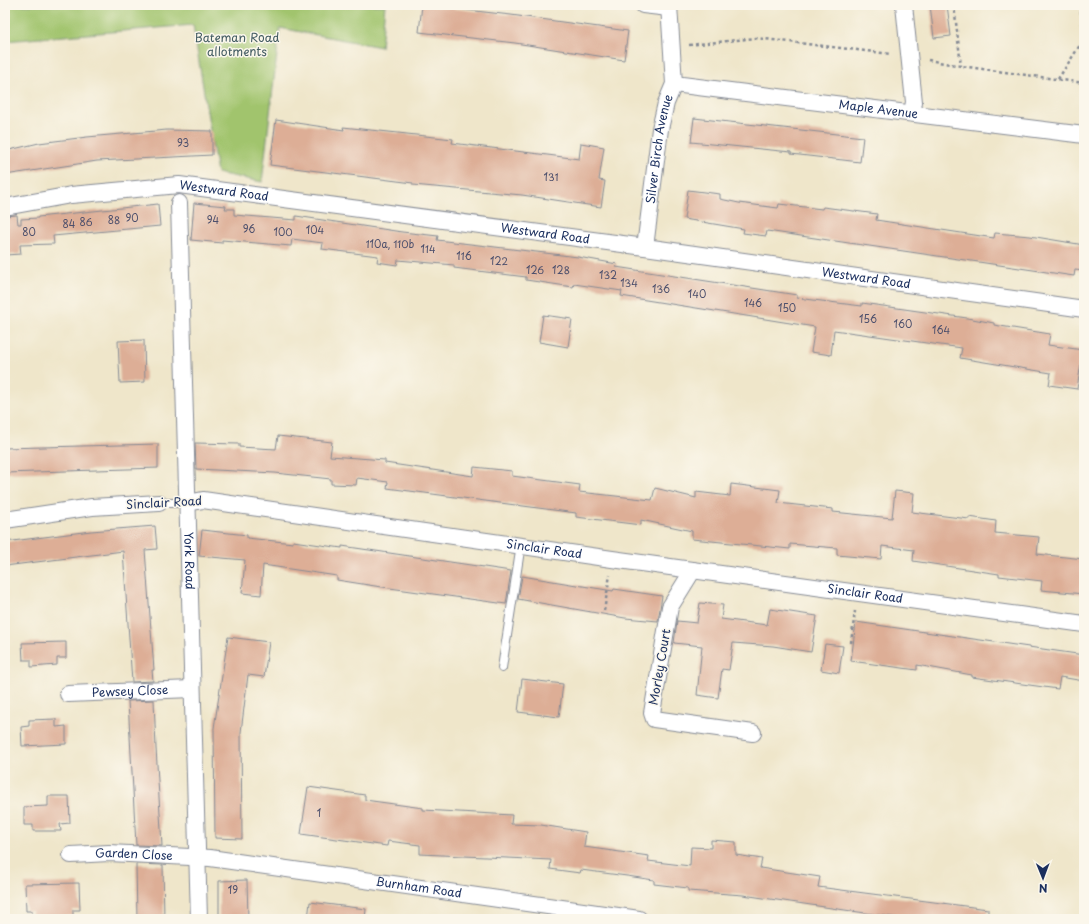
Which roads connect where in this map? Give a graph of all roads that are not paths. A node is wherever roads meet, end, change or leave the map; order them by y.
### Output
1 (642, 5) edge
2 (904, 5) edge
3 (669, 7) edge
4 (674, 84) junction
5 (912, 114) junction
6 (1084, 135) edge
7 (179, 203) dead end
8 (5, 207) edge
9 (645, 247) junction
10 (1084, 309) edge
11 (159, 503) joint
12 (188, 503) junction
13 (5, 520) edge
14 (521, 544) junction
15 (693, 570) junction
16 (1084, 624) edge
17 (502, 668) dead end
18 (192, 688) junction
19 (68, 694) dead end
20 (753, 733) dead end
21 (71, 855) dead end
22 (197, 856) junction
23 (199, 919) edge
24 (640, 919) edge

1 - 3 street
2 - 5 street
3 - 4 street, Silver Birch Avenue
4 - 5 street, Maple Avenue
4 - 9 street, Silver Birch Avenue
5 - 6 street, Maple Avenue
7 - 12 street, York Road
8 - 9 street, Westward Road
9 - 10 street, Westward Road
11 - 12 lane, Sinclair Road
11 - 13 street, Sinclair Road
12 - 14 street, Sinclair Road
12 - 18 street, York Road
14 - 15 street, Sinclair Road
14 - 17 lane
15 - 16 street, Sinclair Road
15 - 20 street, Morley Court
18 - 19 street, Pewsey Close
18 - 22 street, York Road
21 - 22 street, Garden Close
22 - 23 street, York Road
22 - 24 street, Burnham Road

